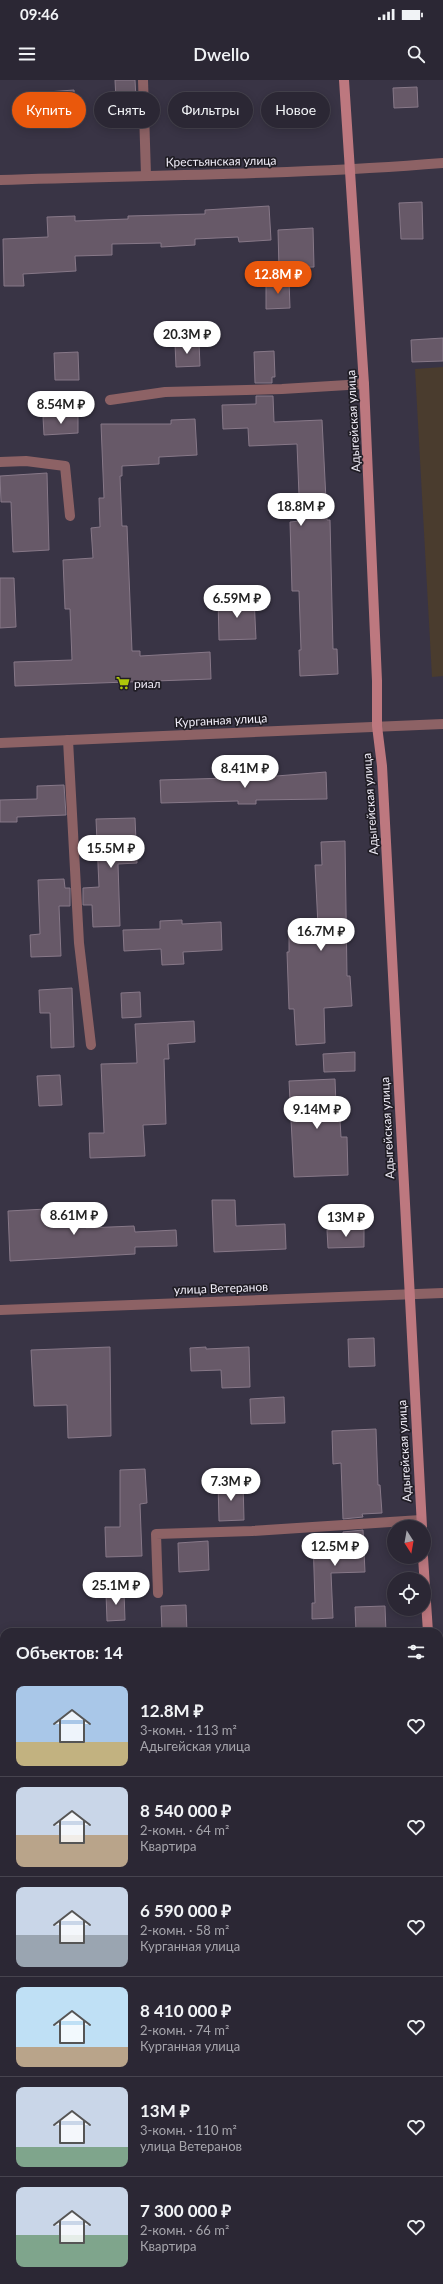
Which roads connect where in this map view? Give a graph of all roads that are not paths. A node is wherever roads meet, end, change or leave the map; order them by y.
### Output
1 (143, 80) edge
2 (344, 80) edge
3 (443, 164) edge
4 (350, 170) junction
5 (146, 175) junction
6 (0, 180) edge
7 (364, 384) junction
8 (110, 400) dead end
9 (0, 462) edge
10 (70, 516) dead end
11 (443, 724) edge
12 (377, 726) junction
13 (68, 740) junction
14 (0, 743) edge
15 (91, 1045) dead end
16 (443, 1293) edge
17 (408, 1294) junction
18 (0, 1310) edge
19 (422, 1520) edge
20 (387, 1525) edge
21 (424, 1564) edge
22 (158, 1594) dead end
23 (428, 1628) edge

1 - 5 street
2 - 4 main road, Адыгейская улица
3 - 4 street, Крестьянская улица
4 - 5 street, Крестьянская улица
4 - 7 main road, Адыгейская улица
5 - 6 street, Крестьянская улица
7 - 8 street
7 - 12 main road, Адыгейская улица
9 - 10 street
11 - 12 street, Курганная улица
12 - 13 street, Курганная улица
12 - 17 main road, Адыгейская улица
13 - 14 street, Курганная улица
13 - 15 street
16 - 17 street, улица Ветеранов
17 - 18 street, улица Ветеранов
17 - 19 main road, Адыгейская улица
20 - 22 street
21 - 23 main road

